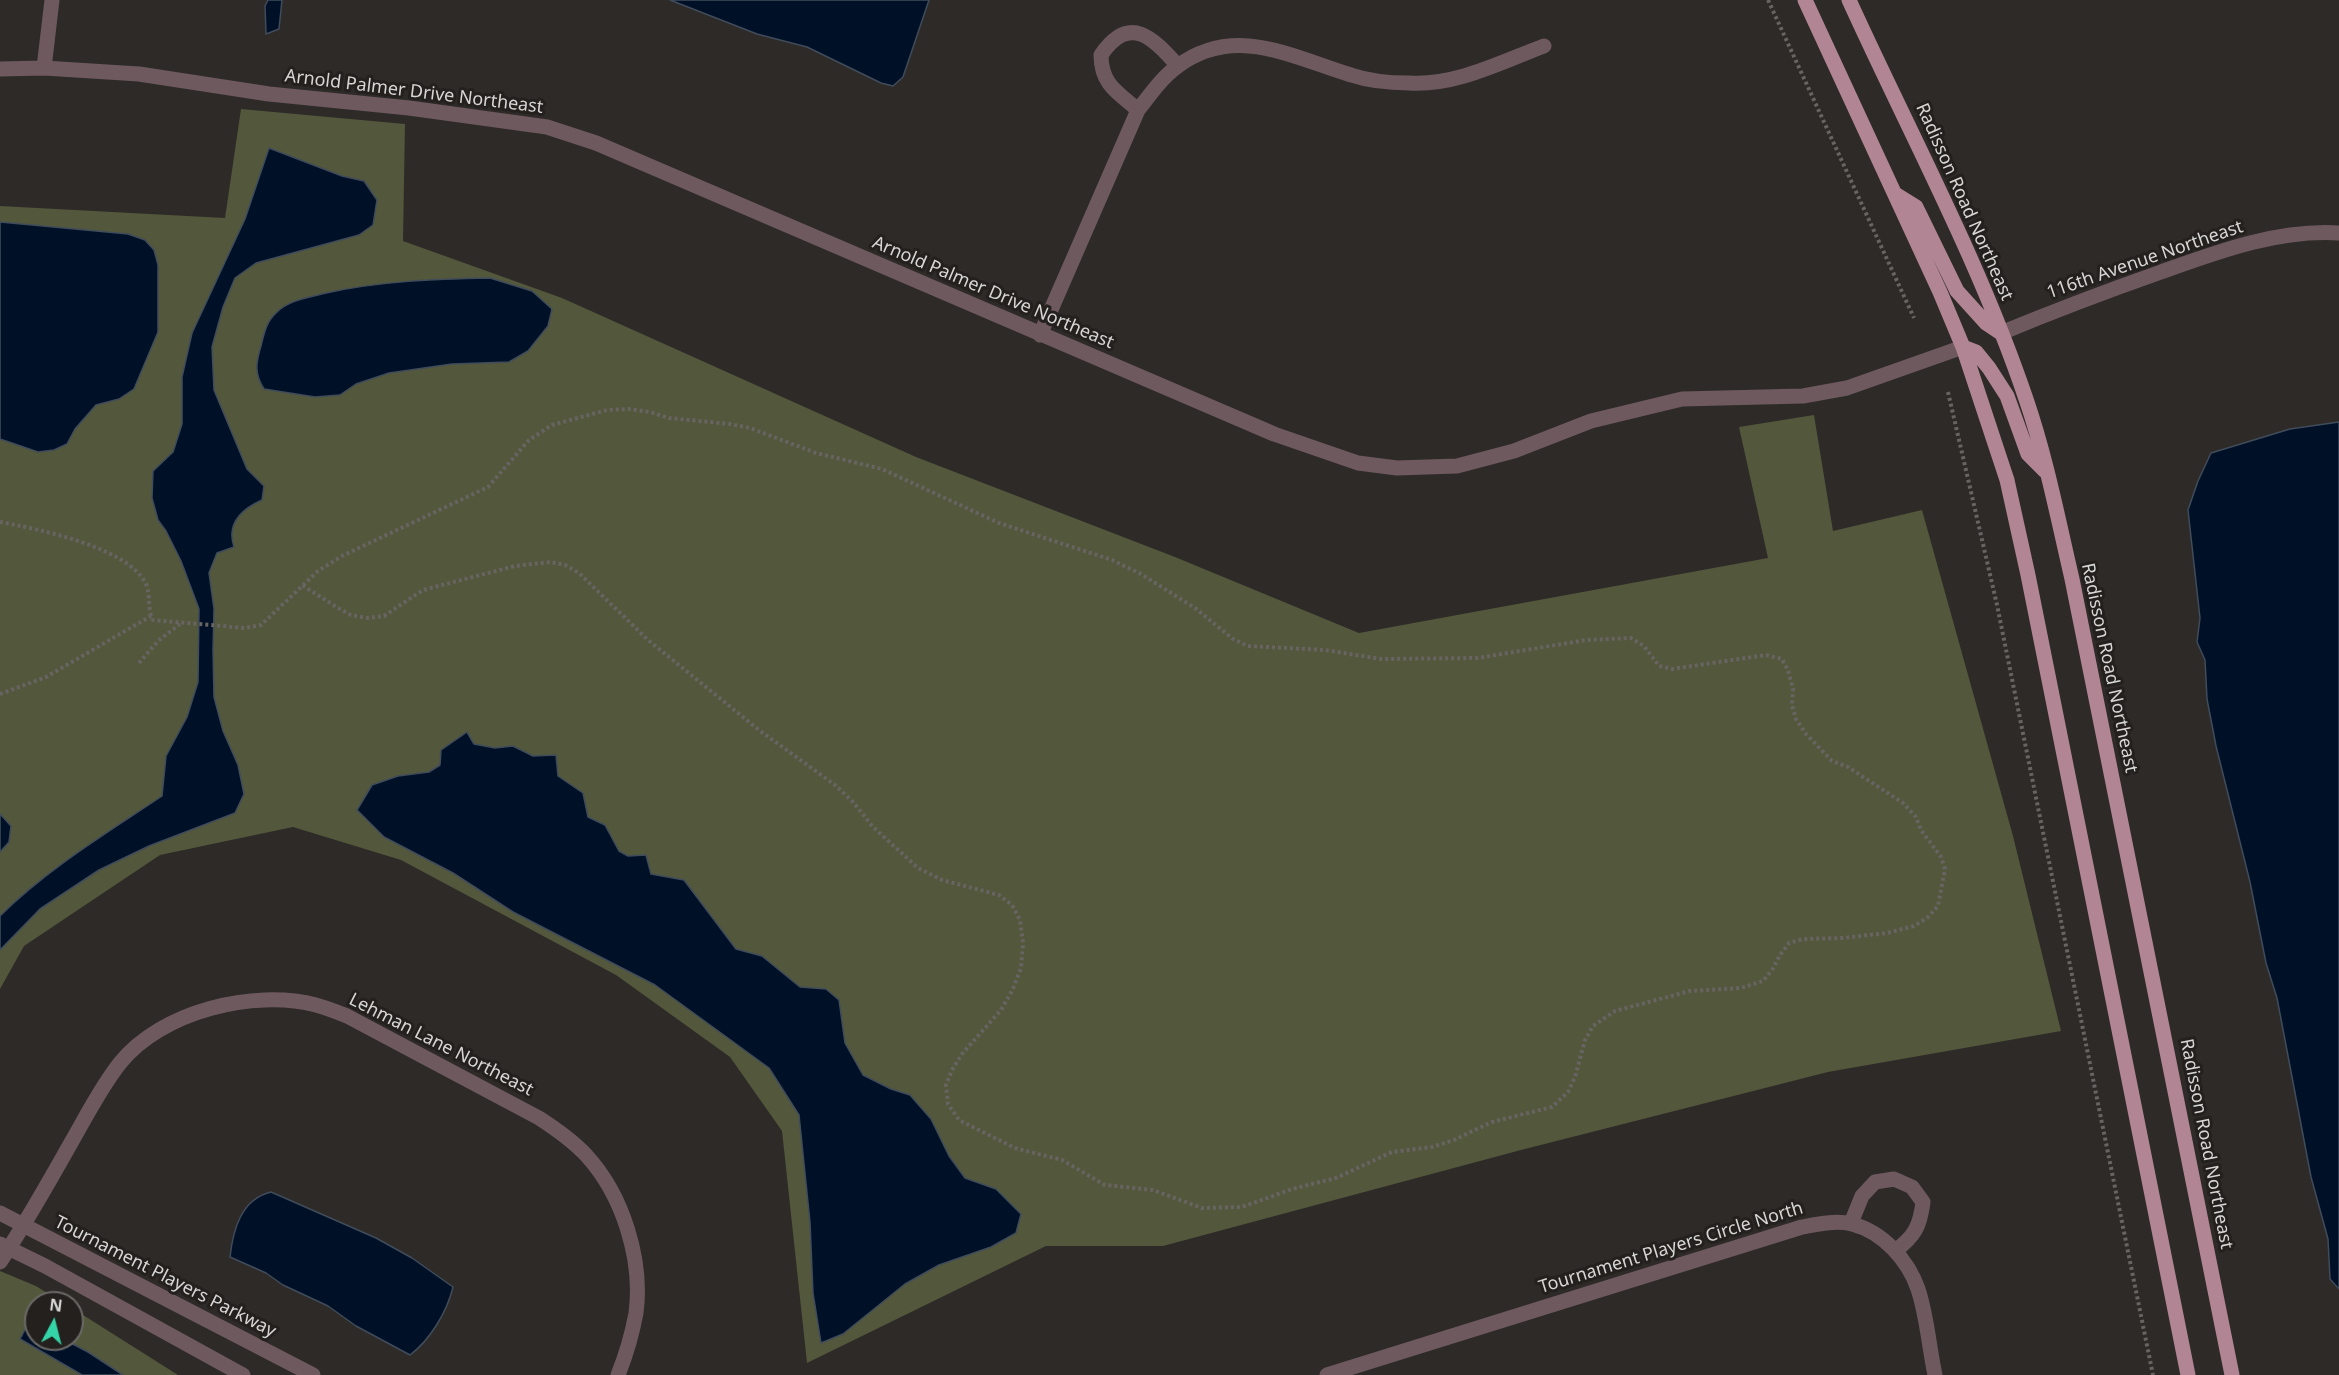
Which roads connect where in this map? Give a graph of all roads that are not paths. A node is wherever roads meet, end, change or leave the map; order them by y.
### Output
1 (52, 0) edge
2 (1805, 0) edge
3 (1849, 0) edge
4 (1544, 46) dead end
5 (1178, 66) junction
6 (44, 68) junction
7 (0, 69) edge
8 (1138, 110) junction
9 (1895, 194) junction
10 (2339, 234) edge
11 (2001, 333) junction
12 (1040, 335) junction
13 (1963, 347) junction
14 (2047, 473) junction
15 (0, 1214) edge
16 (1851, 1223) junction
17 (24, 1226) junction
18 (4, 1246) edge
19 (1895, 1251) junction
20 (0, 1262) edge
21 (243, 1375) edge
22 (313, 1375) edge
23 (618, 1375) edge
24 (1327, 1375) edge
25 (1935, 1375) edge
26 (2188, 1375) edge
27 (2232, 1375) edge

1 - 6 street
2 - 9 main road
3 - 11 main road, Radisson Road Northeast
4 - 5 street
5 - 8 street
5 - 8 street
6 - 7 street, Arnold Palmer Drive Northeast
6 - 12 street, Arnold Palmer Drive Northeast
8 - 12 street
9 - 11 main road
9 - 13 main road
10 - 11 street, 116th Avenue Northeast
11 - 14 main road, Radisson Road Northeast
12 - 13 street, Arnold Palmer Drive Northeast
13 - 14 main road
13 - 26 main road
14 - 27 main road, Radisson Road Northeast
15 - 17 street, Tournament Players Parkway
16 - 19 street, Tournament Players Circle North
16 - 19 street
16 - 24 street, Tournament Players Circle North
17 - 18 street, Lehman Lane Northeast
17 - 22 street, Tournament Players Parkway
17 - 23 street, Lehman Lane Northeast
18 - 20 street, Lehman Lane Northeast
18 - 21 street
19 - 25 street, Tournament Players Circle North

